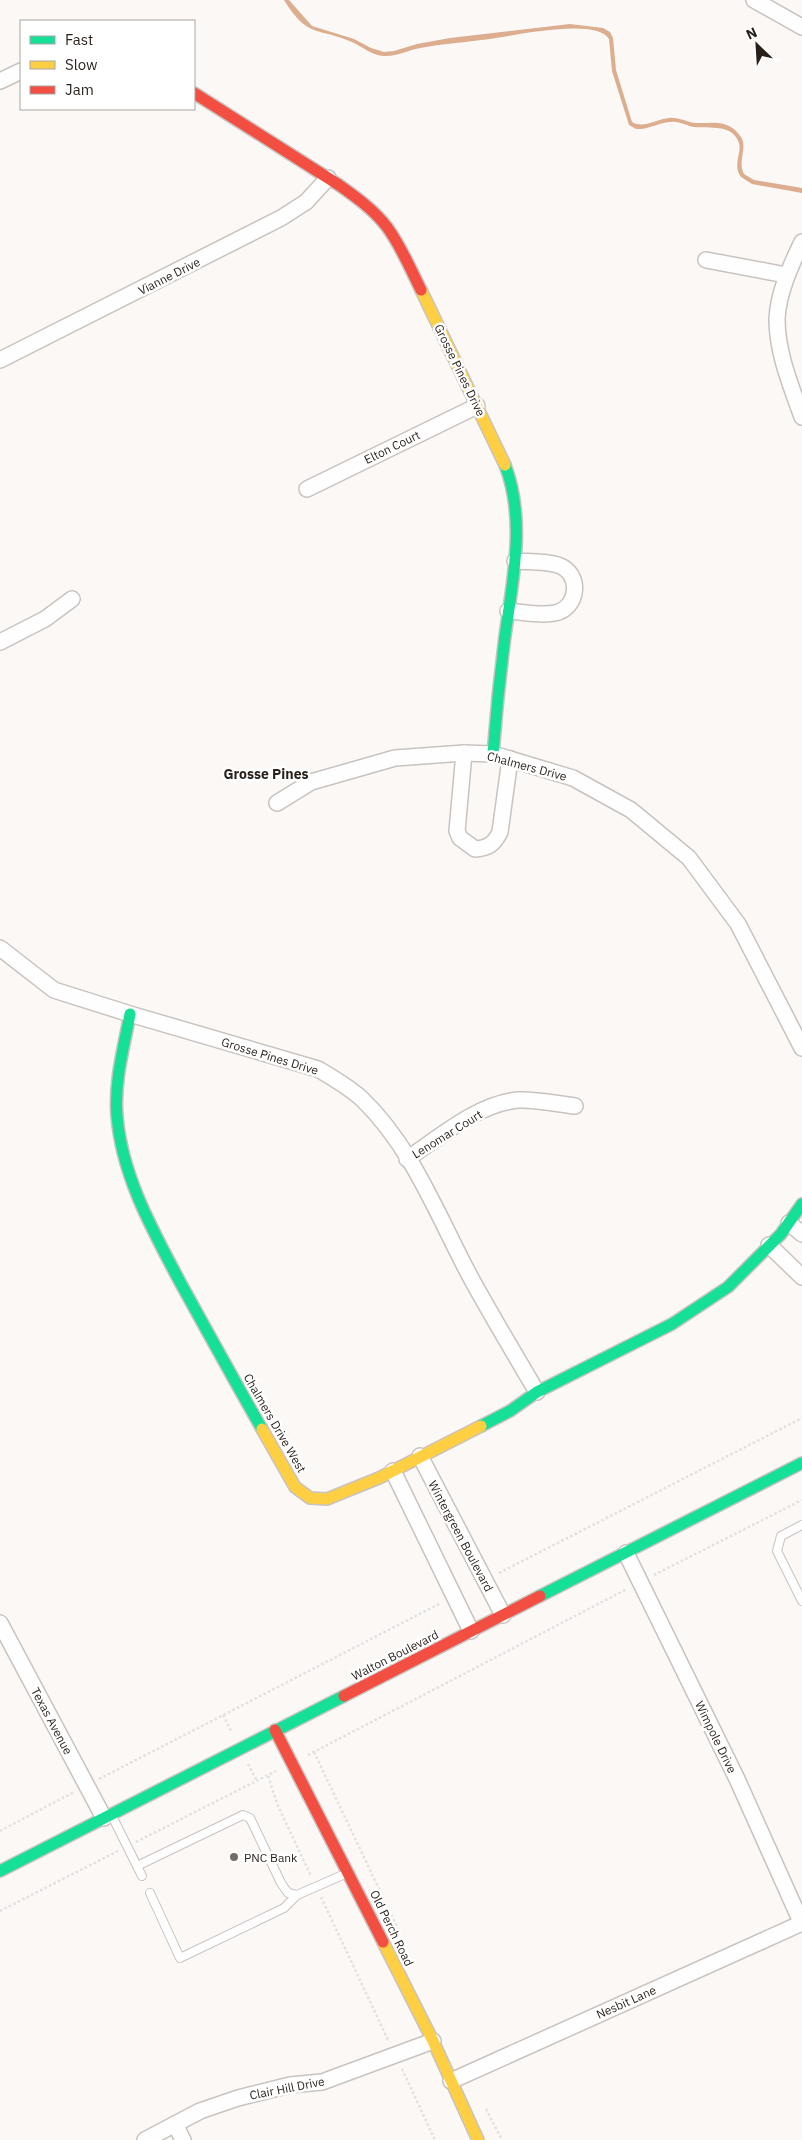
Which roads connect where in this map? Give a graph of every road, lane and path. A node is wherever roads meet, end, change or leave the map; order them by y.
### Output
1 (754, 0) edge
2 (802, 27) edge
3 (20, 71) edge
4 (0, 81) edge
5 (195, 93) edge
6 (328, 178) junction
7 (802, 242) edge
8 (706, 260) dead end
9 (786, 275) junction
10 (0, 360) edge
11 (477, 406) junction
12 (802, 418) edge
13 (308, 489) dead end
14 (516, 561) junction
15 (72, 599) dead end
16 (508, 611) junction
17 (0, 642) edge
18 (464, 753) junction
19 (493, 754) junction
20 (510, 760) junction
21 (277, 803) dead end
22 (0, 948) edge
23 (130, 1014) junction
24 (802, 1048) edge
25 (575, 1106) dead end
26 (407, 1158) junction
27 (802, 1204) edge
28 (785, 1228) junction
29 (802, 1234) edge
30 (769, 1245) junction
31 (802, 1277) edge
32 (537, 1392) junction
33 (802, 1418) edge
34 (420, 1456) junction
35 (802, 1463) edge
36 (393, 1471) junction
37 (802, 1500) edge
38 (802, 1524) edge
39 (626, 1553) junction
40 (485, 1580) junction
41 (640, 1582) junction
42 (454, 1597) junction
43 (802, 1601) edge
44 (503, 1615) junction
45 (0, 1623) edge
46 (471, 1632) junction
47 (276, 1730) junction
48 (314, 1752) junction
49 (292, 1763) junction
50 (268, 1775) junction
51 (87, 1786) junction
52 (108, 1816) junction
53 (0, 1831) edge
54 (128, 1846) junction
55 (137, 1866) junction
56 (0, 1871) edge
57 (349, 1872) junction
58 (142, 1876) dead end
59 (316, 1887) junction
60 (150, 1893) dead end
61 (297, 1895) junction
62 (0, 1911) edge
63 (802, 1923) edge
64 (400, 1931) dead end
65 (387, 2038) dead end
66 (433, 2041) junction
67 (403, 2070) dead end
68 (451, 2081) junction
69 (485, 2108) dead end
70 (175, 2124) junction
71 (145, 2140) edge
72 (183, 2140) edge
73 (435, 2140) edge
74 (478, 2140) edge
75 (502, 2140) edge

1 - 2 street
3 - 4 street
5 - 6 street, Grosse Pines Drive
6 - 10 street, Vianne Drive
6 - 11 street, Grosse Pines Drive
7 - 9 street
8 - 9 street
9 - 12 street
11 - 13 street, Elton Court
11 - 14 street, Grosse Pines Drive
14 - 16 street, Grosse Pines Drive
14 - 16 street
15 - 17 street
16 - 19 street, Grosse Pines Drive
18 - 19 street, Chalmers Drive
18 - 20 street
18 - 21 street, Chalmers Drive
19 - 20 street, Chalmers Drive
20 - 24 street, Chalmers Drive
22 - 23 street, Grosse Pines Drive
23 - 26 street, Grosse Pines Drive
23 - 36 street, Chalmers Drive West
25 - 26 street, Lenomar Court
26 - 32 street, Grosse Pines Drive
27 - 28 street
28 - 29 street
28 - 30 street, Chalmers Drive West
30 - 31 street
30 - 32 street, Chalmers Drive West
32 - 34 street, Chalmers Drive West
33 - 40 path
34 - 36 street, Chalmers Drive West
34 - 40 street, Wintergreen Boulevard
35 - 39 street, Walton Boulevard
36 - 42 street
37 - 41 path
38 - 43 lane
39 - 41 street, Wimpole Drive
39 - 44 street, Walton Boulevard
40 - 44 street, Wintergreen Boulevard
41 - 48 path
41 - 63 street, Wimpole Drive
42 - 46 street
42 - 51 path
44 - 46 street, Walton Boulevard
45 - 51 street, Texas Avenue
46 - 47 street, Walton Boulevard
47 - 49 street, Old Perch Road
47 - 52 street, Walton Boulevard
48 - 49 path
48 - 64 path
49 - 50 path
49 - 57 street, Old Perch Road
50 - 54 path
50 - 59 path
51 - 52 street, Texas Avenue
51 - 53 path
52 - 54 lane
52 - 56 street, Walton Boulevard
54 - 55 lane
54 - 62 path
55 - 58 lane
55 - 61 lane
57 - 59 lane
57 - 66 street, Old Perch Road
59 - 61 lane
59 - 65 path
60 - 61 lane
63 - 68 street, Nesbit Lane
66 - 68 street, Old Perch Road
66 - 70 street, Clair Hill Drive
67 - 73 path
68 - 74 street, Old Perch Road
69 - 75 path
70 - 71 street, Clair Hill Drive
70 - 72 street

